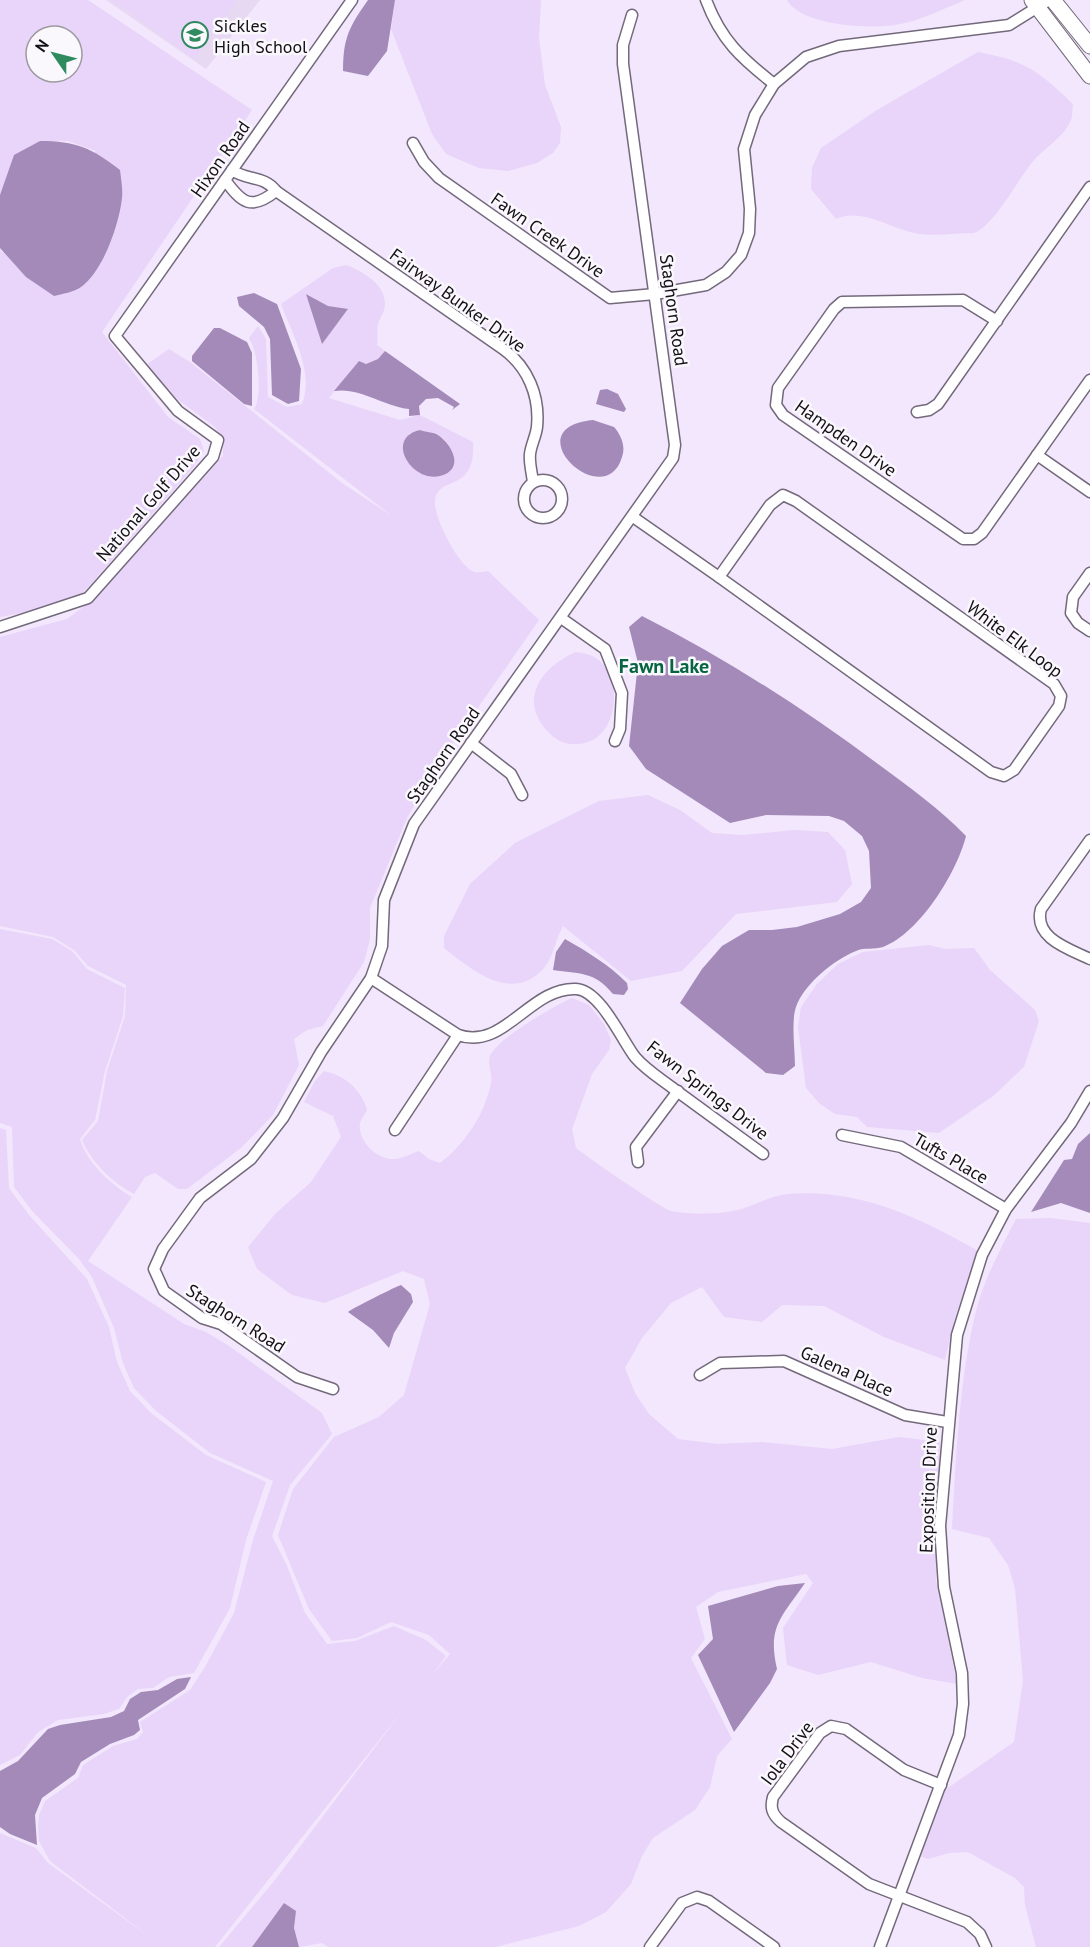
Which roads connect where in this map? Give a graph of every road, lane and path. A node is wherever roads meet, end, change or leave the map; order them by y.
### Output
1 (352, 0) edge
2 (706, 0) edge
3 (1043, 2) edge
4 (632, 15) dead end
5 (1090, 46) edge
6 (1090, 76) edge
7 (774, 84) junction
8 (413, 143) dead end
9 (232, 170) junction
10 (225, 180) junction
11 (1090, 187) edge
12 (276, 191) junction
13 (655, 294) junction
14 (997, 321) junction
15 (115, 336) joint
16 (1090, 380) edge
17 (917, 412) dead end
18 (1037, 455) junction
19 (533, 482) dead end
20 (1090, 492) edge
21 (633, 517) junction
22 (1090, 573) edge
23 (719, 577) junction
24 (561, 618) junction
25 (0, 627) edge
26 (1090, 631) edge
27 (615, 741) dead end
28 (471, 743) junction
29 (522, 795) dead end
30 (1090, 840) edge
31 (1090, 959) edge
32 (371, 978) junction
33 (458, 1035) junction
34 (678, 1091) junction
35 (1090, 1091) edge
36 (394, 1130) dead end
37 (842, 1135) dead end
38 (763, 1154) dead end
39 (638, 1162) dead end
40 (1006, 1209) junction
41 (700, 1375) dead end
42 (333, 1389) dead end
43 (947, 1422) junction
44 (941, 1785) junction
45 (899, 1896) junction
46 (650, 1947) edge
47 (774, 1947) edge
48 (880, 1947) edge
49 (986, 1947) edge

1 - 9 street, Hixon Road
2 - 7 street
3 - 5 main road
3 - 6 main road
3 - 7 street, Fawn Creek Drive
4 - 13 street, Staghorn Road
7 - 13 street, Fawn Creek Drive
8 - 13 street, Fawn Creek Drive
9 - 10 street, Hixon Road
9 - 12 street, Fairway Bunker Drive
10 - 12 street
10 - 15 street, Hixon Road
11 - 14 street
12 - 19 street, Fairway Bunker Drive
13 - 21 street, Staghorn Road
14 - 17 street
14 - 18 street, Hampden Drive
15 - 25 street, National Golf Drive
16 - 18 street, Hampden Drive
18 - 20 street
21 - 23 street, White Elk Loop
21 - 24 street, Staghorn Road
22 - 26 street
23 - 23 street, White Elk Loop
24 - 27 street
24 - 28 street, Staghorn Road
28 - 29 street
28 - 32 street, Staghorn Road
30 - 31 street
32 - 33 street
32 - 42 street, Staghorn Road
33 - 34 street, Fawn Springs Drive
33 - 36 street
34 - 38 street, Fawn Springs Drive
34 - 39 street
35 - 40 street, Exposition Drive
37 - 40 street, Tufts Place
40 - 43 street, Exposition Drive
41 - 43 street, Galena Place
43 - 44 street, Exposition Drive
44 - 45 street, Exposition Drive
44 - 45 street, Iola Drive
45 - 48 street, Exposition Drive
45 - 49 street
46 - 47 street

